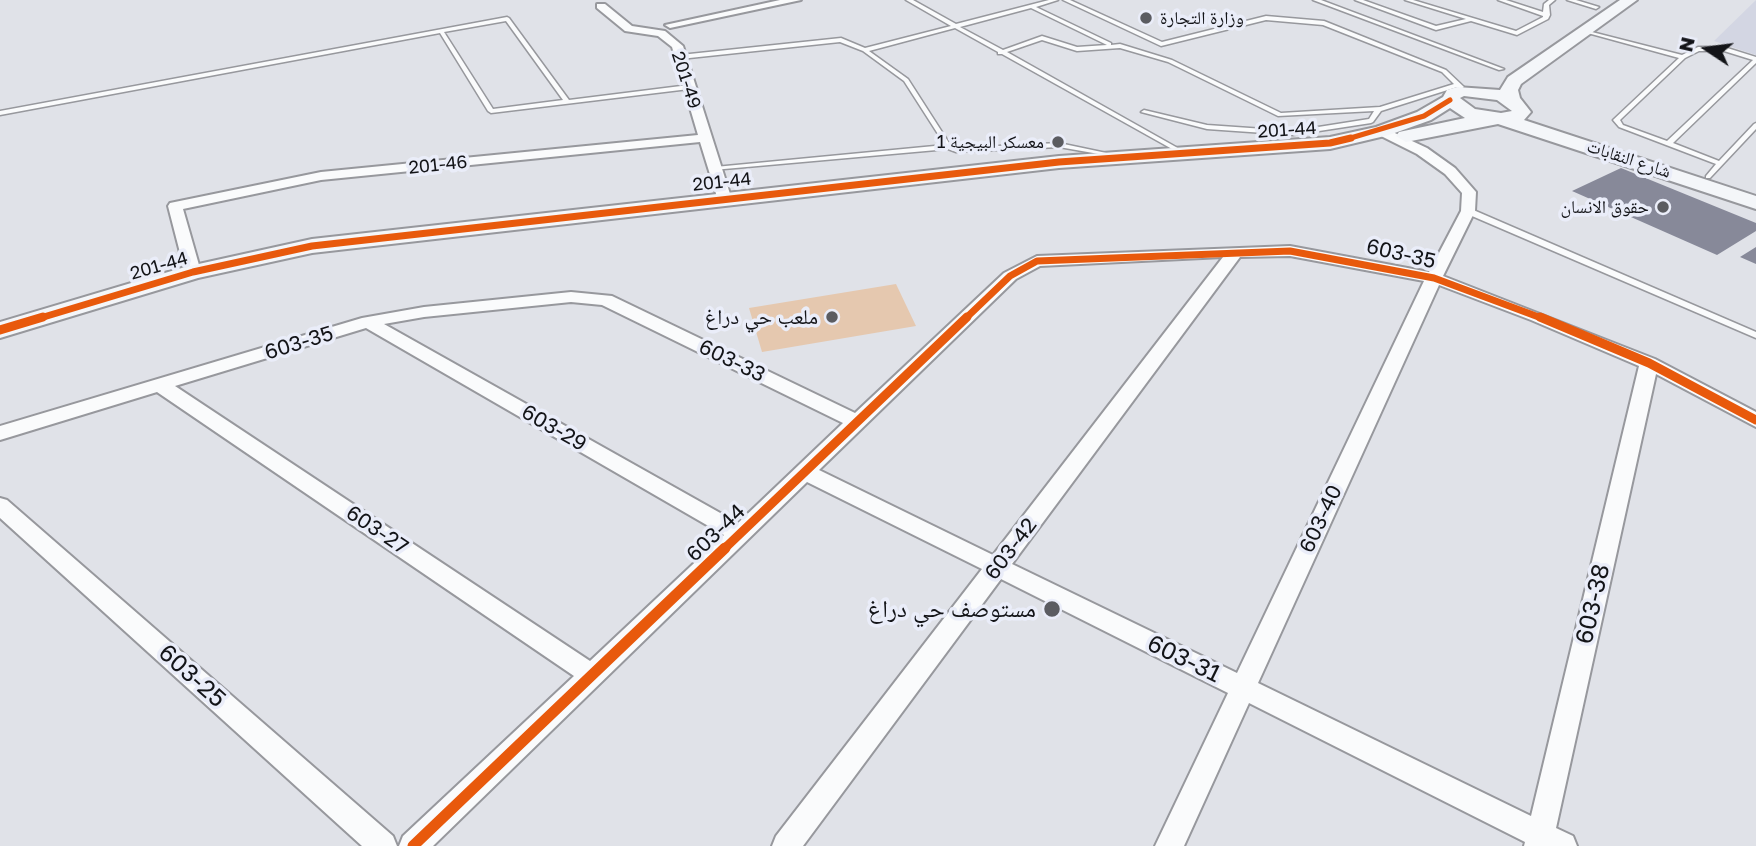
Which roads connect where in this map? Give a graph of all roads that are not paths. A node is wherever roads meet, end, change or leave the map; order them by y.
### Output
1 (796, 0) edge
2 (909, 0) edge
3 (1055, 0) edge
4 (1066, 0) edge
5 (1316, 0) edge
6 (1358, 0) edge
7 (1408, 0) edge
8 (1501, 0) edge
9 (1552, 0) edge
10 (1570, 0) edge
11 (1630, 0) edge
12 (601, 6) dead end
13 (1031, 6) junction
14 (1606, 6) edge
15 (1547, 15) junction
16 (1469, 20) junction
17 (670, 25) dead end
18 (957, 26) junction
19 (441, 31) junction
20 (1586, 32) junction
21 (1109, 44) junction
22 (865, 50) junction
23 (1000, 52) junction
24 (680, 57) junction
25 (1683, 57) junction
26 (1756, 60) edge
27 (1502, 69) junction
28 (689, 87) junction
29 (1462, 91) junction
30 (566, 100) junction
31 (1516, 103) junction
32 (1378, 110) junction
33 (1143, 112) dead end
34 (0, 113) edge
35 (1495, 119) junction
36 (1756, 125) edge
37 (1383, 137) junction
38 (705, 138) junction
39 (1668, 144) junction
40 (949, 147) junction
41 (1181, 152) junction
42 (1118, 157) junction
43 (715, 169) junction
44 (1714, 171) junction
45 (979, 172) junction
46 (1756, 196) edge
47 (724, 197) junction
48 (1469, 202) junction
49 (1756, 203) edge
50 (1236, 251) junction
51 (1052, 260) joint
52 (193, 272) junction
53 (1434, 278) junction
54 (606, 300) joint
55 (369, 322) junction
56 (0, 330) edge
57 (1756, 335) edge
58 (1649, 363) junction
59 (161, 386) junction
60 (1756, 420) edge
61 (857, 422) junction
62 (0, 433) edge
63 (804, 472) junction
64 (0, 506) edge
65 (740, 534) junction
66 (997, 567) junction
67 (592, 675) junction
68 (1243, 688) junction
69 (1539, 840) edge
70 (383, 846) edge
71 (413, 846) edge
72 (786, 846) edge
73 (1169, 846) edge
74 (1563, 846) edge

1 - 17 street
2 - 18 lane
3 - 13 lane
4 - 29 lane
5 - 27 lane
6 - 16 lane
7 - 16 lane
8 - 15 lane
9 - 15 lane
10 - 14 lane
11 - 14 street
12 - 24 street, 201-49
13 - 18 lane
13 - 21 lane
14 - 20 street
14 - 27 street, 201-44
15 - 16 lane
18 - 22 lane
18 - 23 lane
19 - 30 lane
19 - 30 lane
19 - 34 lane
20 - 25 lane
20 - 31 street
21 - 23 lane
21 - 32 lane
22 - 24 lane
22 - 40 lane
23 - 41 lane
24 - 28 street, 201-49
25 - 26 lane
25 - 39 lane
26 - 39 lane
27 - 29 street, 201-44
28 - 30 lane
28 - 38 street, 201-49
29 - 31 street, شارع النقابات
29 - 32 lane
29 - 35 street, شارع النقابات
29 - 37 street, 201-44
31 - 35 street
31 - 44 street, شارع النقابات
32 - 33 lane
35 - 37 street, 201-44
35 - 49 street, شارع النقابات
36 - 44 lane
37 - 41 street, 201-44
37 - 45 street, 201-44
37 - 48 street
38 - 43 street, 201-49
38 - 52 street, 201-46
39 - 44 lane
40 - 42 lane
40 - 43 lane
41 - 42 street, 201-44
42 - 45 street, 201-44
43 - 47 street, 201-49
44 - 46 street, شارع النقابات
45 - 47 street, 201-44
47 - 52 street, 201-44
48 - 53 street, 603-40
48 - 57 lane
50 - 51 street, 603-35
50 - 53 street, 603-35
50 - 66 street, 603-42
51 - 61 street, 603-44
52 - 56 street, 201-44
53 - 58 street, 603-35
53 - 68 street, 603-40
54 - 55 street, 603-35
54 - 61 street, 603-33
55 - 59 street, 603-35
55 - 65 street, 603-29
58 - 60 street, 603-35
58 - 69 street, 603-38
59 - 62 street, 603-35
59 - 67 street, 603-27
61 - 63 street, 603-44
63 - 65 street, 603-44
63 - 66 street, 603-31
64 - 70 street, 603-25
65 - 67 street, 603-44
66 - 68 street, 603-31
66 - 72 street, 603-42
67 - 71 street, 603-44
68 - 69 street, 603-31
68 - 73 street, 603-40
69 - 74 street, 603-31

